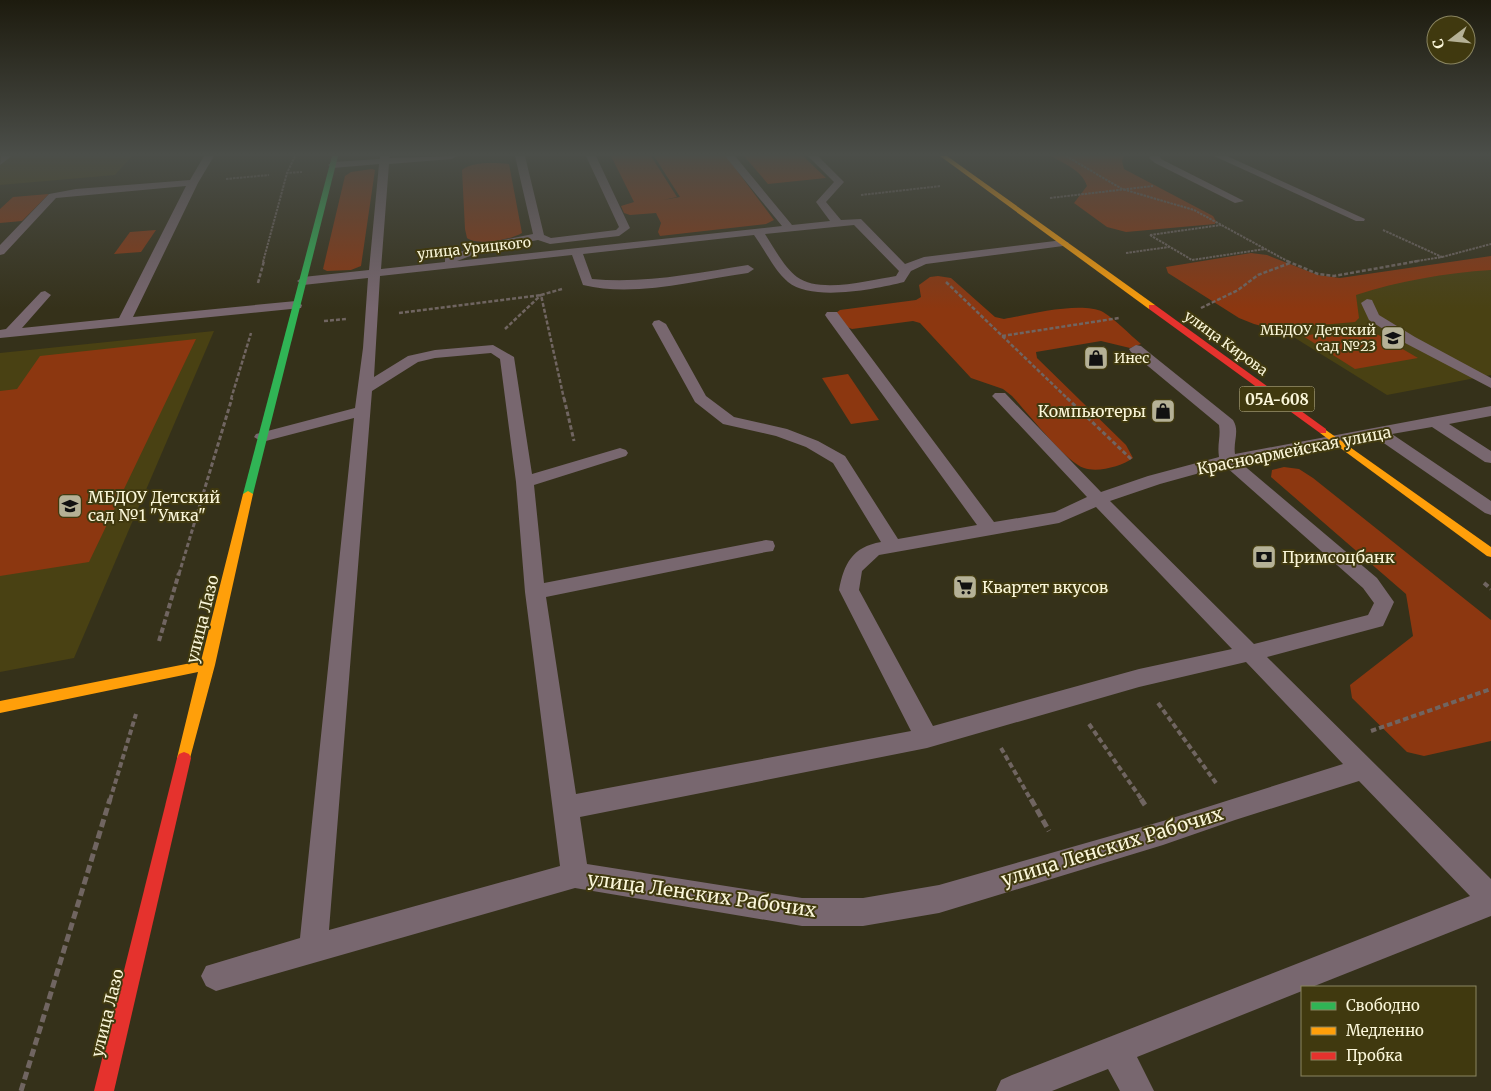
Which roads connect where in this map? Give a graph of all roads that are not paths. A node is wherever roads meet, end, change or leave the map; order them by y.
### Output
1 (43, 207) edge
2 (181, 207) edge
3 (322, 207) edge
4 (379, 207) edge
5 (532, 207) edge
6 (615, 207) edge
7 (772, 207) edge
8 (825, 207) edge
9 (1013, 207) edge
10 (1333, 207) edge
11 (1360, 219) road end
12 (838, 223) junction
13 (790, 228) junction
14 (758, 233) junction
15 (539, 237) junction
16 (1063, 243) junction
17 (0, 252) edge
18 (577, 253) junction
19 (431, 268) junction
20 (748, 269) dead end
21 (904, 269) junction
22 (373, 274) junction
23 (303, 281) junction
24 (45, 295) dead end
25 (1368, 303) dead end
26 (296, 305) junction
27 (832, 315) dead end
28 (123, 323) junction
29 (659, 324) dead end
30 (29, 332) junction
31 (5, 334) edge
32 (0, 349) edge
33 (1136, 349) dead end
34 (1491, 384) edge
35 (366, 388) junction
36 (1000, 396) dead end
37 (362, 412) junction
38 (1491, 412) edge
39 (1436, 422) junction
40 (1378, 433) junction
41 (262, 437) junction
42 (1336, 441) junction
43 (620, 453) dead end
44 (1491, 457) edge
45 (1228, 460) junction
46 (526, 482) junction
47 (1098, 499) junction
48 (1491, 510) edge
49 (989, 528) junction
50 (766, 546) dead end
51 (893, 546) junction
52 (1491, 553) edge
53 (535, 592) junction
54 (1250, 652) junction
55 (208, 665) junction
56 (0, 707) edge
57 (927, 738) junction
58 (1362, 768) junction
59 (566, 808) junction
60 (575, 875) junction
61 (1491, 898) edge
62 (1491, 902) edge
63 (313, 949) junction
64 (216, 976) dead end
65 (1115, 1050) junction
66 (104, 1091) edge
67 (1012, 1091) edge
68 (1138, 1091) edge

1 - 17 lane
2 - 28 lane
3 - 23 main road, улица Лазо
4 - 22 lane
5 - 15 lane
6 - 15 lane
7 - 13 lane
8 - 12 lane
9 - 16 main road, улица Кирова / 05А-608
10 - 11 lane
12 - 13 lane, улица Урицкого
12 - 21 lane, улица Урицкого
13 - 14 lane, улица Урицкого
14 - 18 lane, улица Урицкого
14 - 21 lane
15 - 19 lane
16 - 21 lane
16 - 42 main road, улица Кирова / 05А-608
18 - 19 lane, улица Урицкого
18 - 20 lane
19 - 22 lane, улица Урицкого
22 - 23 lane, улица Урицкого
22 - 35 lane
23 - 26 main road, улица Лазо
24 - 31 lane
25 - 34 lane
26 - 28 lane
26 - 41 main road, улица Лазо
27 - 49 lane
28 - 30 lane
29 - 51 lane
30 - 31 lane
30 - 32 lane
33 - 45 lane
35 - 37 lane
35 - 46 lane
36 - 47 lane
37 - 41 lane
37 - 63 lane
38 - 39 lane, Красноармейская улица
39 - 40 lane, Красноармейская улица
39 - 44 lane
40 - 42 lane, Красноармейская улица
40 - 48 lane
41 - 55 main road, улица Лазо
42 - 45 lane, Красноармейская улица
42 - 52 main road, улица Кирова / 05А-608
43 - 46 lane
45 - 47 lane, Красноармейская улица
45 - 54 lane
46 - 53 lane
47 - 49 lane, Красноармейская улица
47 - 54 lane
49 - 51 lane, Красноармейская улица
50 - 53 lane
51 - 57 lane, Красноармейская улица
53 - 59 lane
54 - 57 lane
54 - 58 lane
55 - 56 main road
55 - 66 main road, улица Лазо
57 - 59 lane
58 - 60 lane, улица Ленских Рабочих
58 - 61 lane
59 - 60 lane
60 - 63 lane, улица Ленских Рабочих
62 - 65 lane
63 - 64 lane, улица Ленских Рабочих
65 - 67 lane
65 - 68 lane

